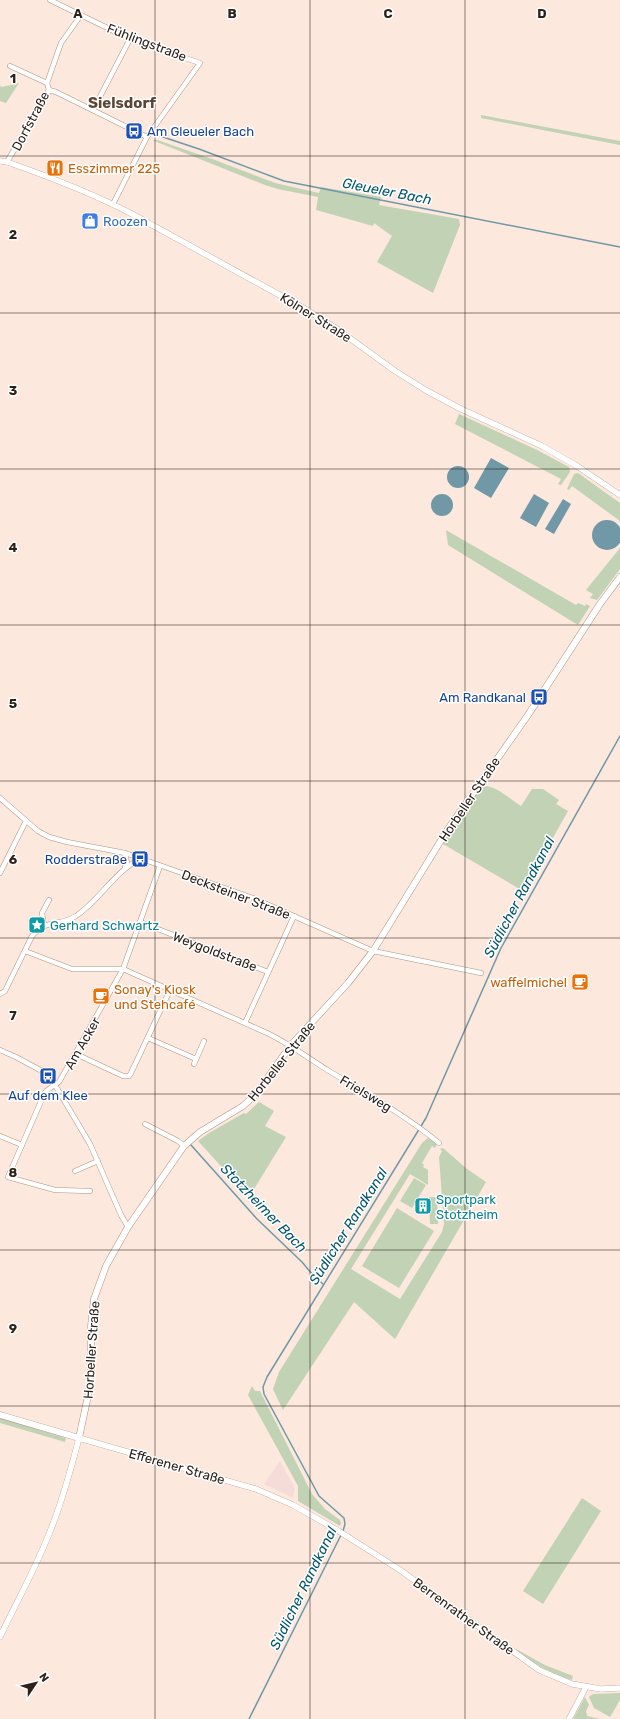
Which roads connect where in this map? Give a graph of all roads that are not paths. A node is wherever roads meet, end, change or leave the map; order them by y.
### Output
1 (50, 0) edge
2 (81, 15) junction
3 (130, 39) junction
4 (10, 66) dead end
5 (47, 83) junction
6 (48, 90) junction
7 (93, 110) junction
8 (146, 137) junction
9 (0, 161) edge
10 (7, 162) junction
11 (113, 204) junction
12 (620, 495) edge
13 (620, 577) edge
14 (0, 798) edge
15 (26, 821) junction
16 (125, 853) junction
17 (140, 859) junction
18 (160, 866) junction
19 (126, 867) junction
20 (0, 873) edge
21 (48, 900) dead end
22 (294, 916) junction
23 (140, 922) junction
24 (44, 925) junction
25 (25, 951) junction
26 (373, 951) junction
27 (123, 969) junction
28 (268, 972) junction
29 (481, 973) dead end
30 (170, 990) junction
31 (0, 994) edge
32 (245, 1022) junction
33 (148, 1038) junction
34 (204, 1041) dead end
35 (291, 1045) junction
36 (0, 1050) edge
37 (76, 1054) junction
38 (55, 1085) junction
39 (145, 1124) dead end
40 (0, 1136) edge
41 (439, 1143) dead end
42 (22, 1145) junction
43 (184, 1146) junction
44 (98, 1161) junction
45 (75, 1171) dead end
46 (90, 1191) dead end
47 (128, 1227) junction
48 (0, 1415) edge
49 (79, 1438) junction
50 (346, 1536) joint
51 (0, 1637) edge
52 (586, 1687) junction
53 (620, 1688) edge
54 (569, 1719) edge

1 - 2 street, Fühlingstraße
2 - 3 street, Fühlingstraße
2 - 5 street, Dorfstraße
3 - 7 street
3 - 8 street, Fühlingstraße
4 - 5 street
5 - 6 street, Dorfstraße
6 - 7 street
6 - 10 street, Dorfstraße
7 - 8 street
8 - 11 street
9 - 10 street, Kölner Straße
10 - 11 street, Kölner Straße
11 - 12 street, Kölner Straße
13 - 26 main road, Horbeller Straße
14 - 15 street, Decksteiner Straße
15 - 16 street, Decksteiner Straße
15 - 20 street
16 - 17 street, Decksteiner Straße
16 - 19 street
17 - 18 street, Decksteiner Straße
17 - 19 street
18 - 22 street, Decksteiner Straße
18 - 23 street, Am Acker
19 - 24 street
21 - 24 street
22 - 26 street, Decksteiner Straße
22 - 28 street
23 - 27 street, Am Acker
23 - 28 street, Weygoldstraße
24 - 25 street
25 - 27 street
25 - 31 street
26 - 29 street, Decksteiner Straße
26 - 35 main road, Horbeller Straße
27 - 30 street, Frielsweg
27 - 37 street, Am Acker
28 - 32 street
30 - 32 street, Frielsweg
30 - 33 street
32 - 35 street, Frielsweg
33 - 34 street
33 - 37 street
35 - 41 street, Frielsweg
35 - 43 main road, Horbeller Straße
36 - 38 street
37 - 38 street, Am Acker
38 - 42 street
38 - 44 street
39 - 43 street
40 - 42 street
42 - 46 street
43 - 47 main road, Horbeller Straße
44 - 45 street
44 - 47 street
47 - 49 main road, Horbeller Straße
48 - 49 main road, Efferener Straße
49 - 50 street, Efferener Straße
49 - 51 street, Horbeller Straße
50 - 52 street, Berrenrather Straße
52 - 53 street
52 - 54 street

